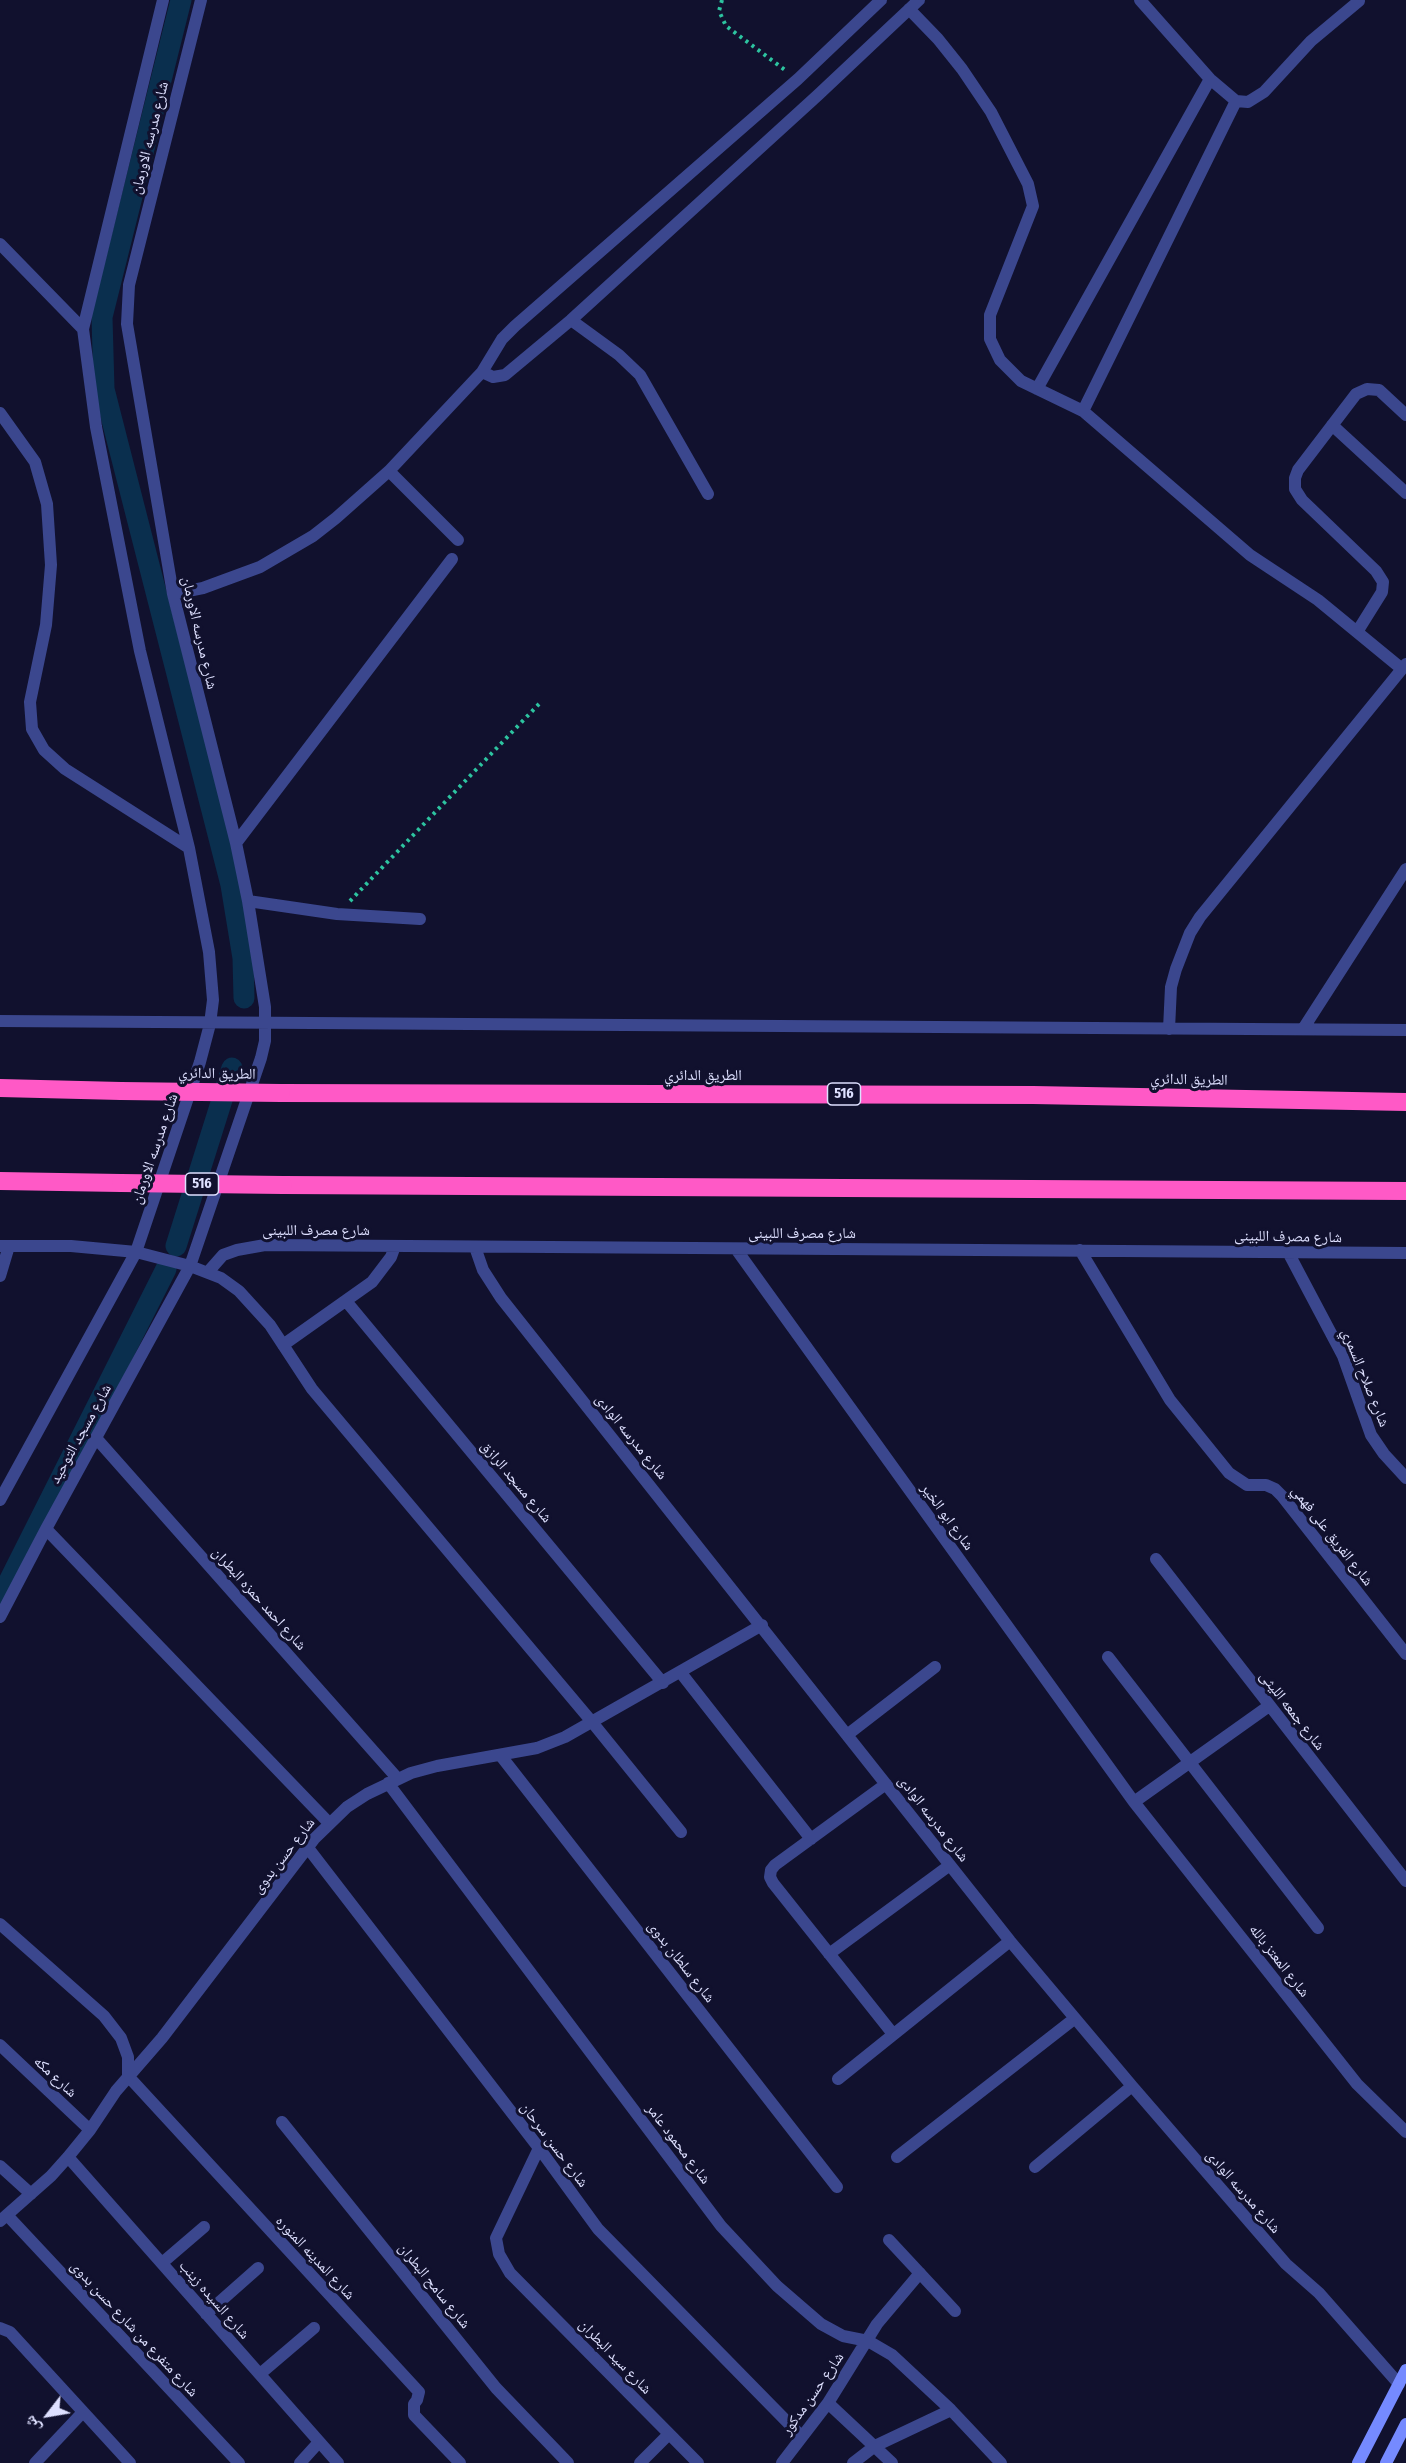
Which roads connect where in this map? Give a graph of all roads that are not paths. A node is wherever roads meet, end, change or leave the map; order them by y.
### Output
1 (163, 0) edge
2 (201, 0) edge
3 (881, 0) edge
4 (919, 0) edge
5 (1140, 0) edge
6 (1359, 1) edge
7 (909, 9) junction
8 (1210, 79) junction
9 (1236, 101) junction
10 (0, 244) edge
11 (571, 320) junction
12 (83, 329) junction
13 (482, 372) junction
14 (1036, 389) junction
15 (1083, 411) junction
16 (0, 413) edge
17 (1406, 415) edge
18 (1332, 425) junction
19 (389, 471) junction
20 (1406, 493) edge
21 (708, 494) dead end
22 (458, 540) dead end
23 (452, 559) dead end
24 (173, 594) junction
25 (1357, 632) junction
26 (1404, 666) edge
27 (236, 843) junction
28 (189, 848) junction
29 (1406, 869) edge
30 (248, 901) junction
31 (420, 919) dead end
32 (0, 1021) edge
33 (210, 1024) junction
34 (266, 1024) junction
35 (1169, 1029) junction
36 (1303, 1029) junction
37 (1406, 1029) edge
38 (0, 1088) edge
39 (1406, 1101) edge
40 (0, 1181) edge
41 (1406, 1191) edge
42 (5, 1246) edge
43 (395, 1246) junction
44 (475, 1247) junction
45 (736, 1249) junction
46 (1080, 1250) junction
47 (136, 1252) junction
48 (1288, 1252) junction
49 (1406, 1253) edge
50 (190, 1266) junction
51 (208, 1272) junction
52 (0, 1276) edge
53 (346, 1301) junction
54 (283, 1345) junction
55 (96, 1438) junction
56 (1406, 1478) edge
57 (0, 1500) edge
58 (46, 1529) junction
59 (1156, 1559) dead end
60 (0, 1617) edge
61 (762, 1625) junction
62 (1406, 1654) edge
63 (1108, 1657) dead end
64 (935, 1666) dead end
65 (681, 1673) junction
66 (663, 1683) junction
67 (1269, 1706) junction
68 (592, 1722) junction
69 (847, 1735) junction
70 (501, 1756) junction
71 (1189, 1762) junction
72 (393, 1781) junction
73 (886, 1784) junction
74 (1134, 1802) junction
75 (329, 1823) junction
76 (681, 1832) dead end
77 (811, 1839) junction
78 (308, 1848) junction
79 (950, 1865) junction
80 (1406, 1881) edge
81 (0, 1924) edge
82 (1318, 1928) dead end
83 (1010, 1941) junction
84 (829, 1954) junction
85 (1074, 2019) junction
86 (893, 2034) junction
87 (0, 2045) edge
88 (128, 2076) junction
89 (838, 2079) dead end
90 (1132, 2086) junction
91 (282, 2122) dead end
92 (90, 2130) junction
93 (1406, 2132) edge
94 (539, 2148) junction
95 (68, 2157) junction
96 (897, 2157) dead end
97 (0, 2166) edge
98 (1035, 2167) dead end
99 (837, 2187) dead end
100 (31, 2194) junction
101 (4, 2218) edge
102 (204, 2227) dead end
103 (889, 2240) dead end
104 (162, 2263) junction
105 (258, 2268) dead end
106 (920, 2273) junction
107 (955, 2311) dead end
108 (206, 2314) junction
109 (0, 2328) edge
110 (314, 2328) dead end
111 (868, 2341) junction
112 (1406, 2370) edge
113 (260, 2374) junction
114 (1399, 2384) junction
115 (828, 2403) junction
116 (951, 2410) junction
117 (83, 2412) junction
118 (1406, 2424) edge
119 (669, 2434) junction
120 (802, 2437) junction
121 (319, 2442) junction
122 (875, 2446) junction
123 (35, 2463) edge
124 (130, 2463) edge
125 (239, 2463) edge
126 (300, 2463) edge
127 (338, 2463) edge
128 (460, 2463) edge
129 (568, 2463) edge
130 (640, 2463) edge
131 (698, 2463) edge
132 (782, 2463) edge
133 (853, 2463) edge
134 (892, 2463) edge
135 (1001, 2463) edge
136 (1358, 2463) edge
137 (1386, 2463) edge

1 - 12 street, شارع مدرسه الاورمان
2 - 24 street, شارع مدرسه الاورمان
3 - 13 street
4 - 7 street
5 - 8 street
6 - 9 street
7 - 11 street
7 - 14 street
8 - 9 street
8 - 14 street
9 - 15 street
10 - 12 street
11 - 13 street
11 - 21 street
12 - 28 street, شارع مدرسه الاورمان
13 - 19 street
14 - 15 street
15 - 25 street
16 - 28 street
17 - 18 street
18 - 20 street
18 - 25 street
19 - 22 street
19 - 24 street
23 - 27 street
24 - 27 street, شارع مدرسه الاورمان
25 - 26 street
26 - 35 street
27 - 30 street, شارع مدرسه الاورمان
28 - 33 street, شارع مدرسه الاورمان
29 - 36 street
30 - 31 street
30 - 34 street, شارع مدرسه الاورمان
32 - 33 street
33 - 34 street
33 - 47 street, شارع مدرسه الاورمان
34 - 35 street
34 - 50 street, شارع مدرسه الاورمان
35 - 36 street
36 - 37 street
38 - 39 highway, الطريق الدائري / 516, bridge
40 - 41 highway, 516, bridge
42 - 47 street
42 - 52 street
43 - 44 street, شارع مصرف اللبينى
43 - 51 street, شارع مصرف اللبينى
43 - 53 street
44 - 45 street, شارع مصرف اللبينى
44 - 61 street, شارع مدرسه الوادى
45 - 46 street, شارع مصرف اللبينى
45 - 74 street, شارع ابو الخير
46 - 48 street, شارع مصرف اللبينى
46 - 62 street, شارع الفريق على فهمي
47 - 50 street
47 - 57 street
48 - 49 street, شارع مصرف اللبينى
48 - 56 street, شارع صلاح السمري
50 - 51 street
50 - 55 street, شارع مسجد التوحيد
51 - 54 street
53 - 54 street
53 - 66 street, شارع مسجد الرازق
54 - 68 street
55 - 58 street, شارع مسجد التوحيد
55 - 72 street, شارع احمد حمزه البطران
58 - 60 street, شارع مسجد التوحيد
58 - 75 street
59 - 67 street, شارع جمعه الليثى
61 - 65 street, شارع حسن بدوى
61 - 69 street, شارع مدرسه الوادى
63 - 71 street
64 - 69 street
65 - 66 street, شارع حسن بدوى
65 - 77 street
66 - 68 street, شارع حسن بدوى
67 - 71 street
67 - 80 street, شارع جمعه الليثى
68 - 70 street, شارع حسن بدوى
68 - 76 street
69 - 73 street, شارع مدرسه الوادى
70 - 72 street, شارع حسن بدوى
70 - 99 street, شارع سلطان بدوى
71 - 74 street
71 - 82 street
72 - 75 street, شارع حسن بدوى
72 - 111 street, شارع محمود عامر
73 - 77 street
73 - 79 street, شارع مدرسه الوادى
74 - 93 street, شارع المعتز بالله
75 - 78 street, شارع حسن بدوى
77 - 84 street
78 - 88 street, شارع حسن بدوى
78 - 94 street, شارع حسن سرحان
79 - 83 street, شارع مدرسه الوادى
79 - 84 street
81 - 88 street
83 - 85 street, شارع مدرسه الوادى
83 - 86 street
84 - 86 street
85 - 90 street, شارع مدرسه الوادى
85 - 96 street
86 - 89 street
87 - 92 street, شارع مكه
88 - 92 street, شارع حسن بدوى
88 - 128 street, شارع المدينه المنوره
90 - 98 street
90 - 114 street, شارع مدرسه الوادى
91 - 129 street, شارع سامح البطران
92 - 95 street, شارع حسن بدوى
94 - 119 street, شارع سيد البطران
94 - 120 street, شارع حسن سرحان
95 - 100 street, شارع حسن بدوى
95 - 104 street, شارع السيده زينب
97 - 100 street
100 - 101 street, شارع حسن بدوى
101 - 125 street, شارع متفرع من شارع حسن بدوى
102 - 104 street
103 - 106 street
104 - 108 street, شارع السيده زينب
105 - 108 street
106 - 107 street
106 - 111 street, شارع حسن مدكور
108 - 113 street, شارع السيده زينب
109 - 117 street
110 - 113 street
111 - 115 street, شارع حسن مدكور
111 - 116 street, شارع محمود عامر
112 - 114 street
113 - 121 street, شارع السيده زينب
114 - 136 street
115 - 120 street, شارع حسن مدكور
115 - 122 street
116 - 122 street
116 - 135 street, شارع محمود عامر
117 - 123 street
117 - 124 street
118 - 137 street
119 - 130 street
119 - 131 street, شارع سيد البطران
120 - 132 street, شارع حسن مدكور
121 - 126 street
121 - 127 street, شارع السيده زينب
122 - 133 street
122 - 134 street

